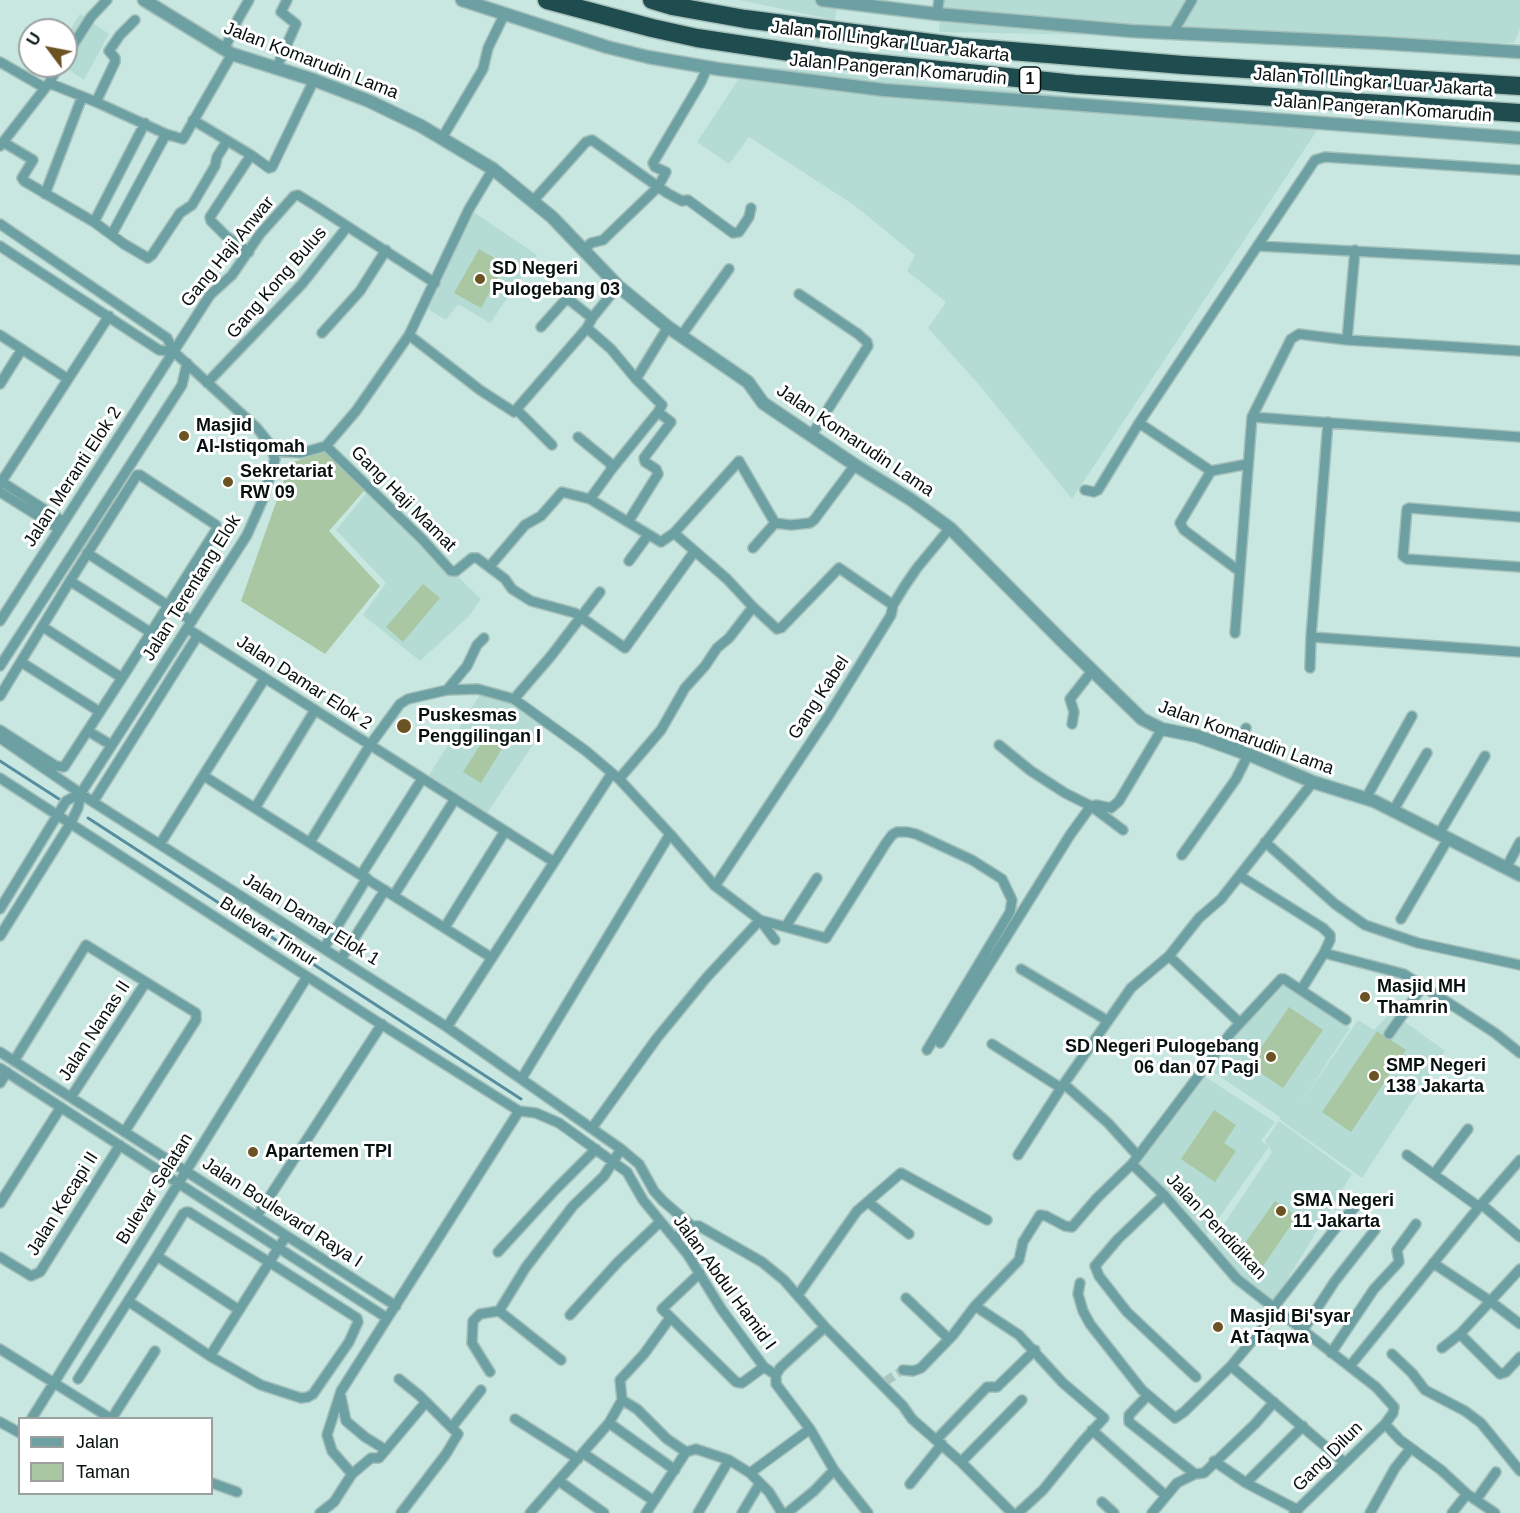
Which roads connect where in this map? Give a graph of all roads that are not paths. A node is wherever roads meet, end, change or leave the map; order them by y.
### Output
1 (107, 0) edge
2 (145, 0) edge
3 (249, 0) edge
4 (287, 0) edge
5 (462, 0) edge
6 (547, 0) edge
7 (652, 0) edge
8 (822, 0) edge
9 (939, 0) edge
10 (1192, 0) edge
11 (870, 3) edge
12 (505, 13) junction
13 (937, 14) junction
14 (135, 20) dead end
15 (1172, 34) junction
16 (78, 37) edge
17 (228, 52) junction
18 (1520, 52) edge
19 (0, 62) edge
20 (707, 68) junction
21 (276, 69) junction
22 (52, 78) edge
23 (314, 80) junction
24 (47, 85) junction
25 (1520, 86) edge
26 (82, 97) junction
27 (96, 102) junction
28 (1520, 113) edge
29 (193, 120) junction
30 (145, 123) junction
31 (166, 134) junction
32 (442, 138) junction
33 (1520, 138) edge
34 (227, 141) junction
35 (1, 144) edge
36 (251, 155) junction
37 (493, 169) junction
38 (1520, 170) edge
39 (122, 172) junction
40 (139, 182) junction
41 (658, 187) junction
42 (45, 194) junction
43 (533, 201) junction
44 (751, 208) dead end
45 (94, 222) junction
46 (0, 224) edge
47 (347, 227) junction
48 (112, 234) junction
49 (0, 246) edge
50 (1257, 246) junction
51 (387, 250) junction
52 (585, 250) junction
53 (1355, 250) junction
54 (249, 252) junction
55 (1520, 260) edge
56 (729, 269) dead end
57 (435, 283) junction
58 (618, 286) junction
59 (800, 294) dead end
60 (109, 316) junction
61 (592, 318) junction
62 (542, 327) dead end
63 (668, 327) junction
64 (587, 328) junction
65 (322, 333) dead end
66 (0, 335) edge
67 (409, 335) junction
68 (681, 336) junction
69 (1347, 340) junction
70 (22, 349) junction
71 (1520, 351) edge
72 (174, 352) junction
73 (187, 363) junction
74 (198, 374) junction
75 (68, 379) junction
76 (636, 379) junction
77 (207, 383) junction
78 (0, 384) edge
79 (182, 385) junction
80 (517, 410) junction
81 (658, 412) junction
82 (1252, 417) junction
83 (1328, 422) junction
84 (1139, 423) junction
85 (810, 436) junction
86 (578, 437) dead end
87 (1520, 437) edge
88 (552, 445) dead end
89 (326, 446) junction
90 (273, 451) junction
91 (1248, 464) junction
92 (0, 465) edge
93 (855, 465) junction
94 (611, 470) junction
95 (9, 471) junction
96 (1211, 471) junction
97 (0, 486) edge
98 (1085, 490) dead end
99 (590, 499) junction
100 (1520, 517) edge
101 (628, 522) junction
102 (776, 523) junction
103 (62, 526) junction
104 (950, 528) junction
105 (674, 533) junction
106 (648, 535) junction
107 (753, 548) dead end
108 (694, 552) junction
109 (87, 553) junction
110 (629, 561) dead end
111 (490, 566) junction
112 (1520, 567) edge
113 (1239, 571) junction
114 (70, 581) junction
115 (600, 592) dead end
116 (894, 605) junction
117 (167, 606) junction
118 (753, 607) junction
119 (581, 617) junction
120 (0, 621) edge
121 (190, 625) junction
122 (42, 627) junction
123 (150, 632) junction
124 (1235, 633) dead end
125 (198, 635) junction
126 (1311, 637) junction
127 (484, 638) dead end
128 (1520, 652) edge
129 (21, 662) junction
130 (0, 666) edge
131 (1310, 668) dead end
132 (1092, 671) junction
133 (122, 678) junction
134 (266, 678) junction
135 (447, 690) junction
136 (0, 696) edge
137 (514, 699) junction
138 (315, 710) junction
139 (100, 712) junction
140 (1412, 716) dead end
141 (1072, 724) dead end
142 (1246, 728) dead end
143 (1162, 729) junction
144 (0, 730) edge
145 (88, 731) junction
146 (0, 738) edge
147 (111, 745) junction
148 (370, 745) junction
149 (999, 745) dead end
150 (1242, 753) junction
151 (1427, 753) dead end
152 (1485, 756) dead end
153 (204, 776) junction
154 (616, 776) junction
155 (0, 778) edge
156 (422, 778) junction
157 (1313, 782) junction
158 (81, 793) junction
159 (1366, 798) junction
160 (455, 799) junction
161 (93, 802) junction
162 (1091, 806) junction
163 (255, 808) junction
164 (1393, 811) junction
165 (58, 816) junction
166 (70, 824) junction
167 (1123, 830) dead end
168 (505, 831) junction
169 (670, 834) junction
170 (1443, 836) junction
171 (310, 842) junction
172 (1265, 842) junction
173 (1520, 842) edge
174 (160, 844) junction
175 (1182, 855) dead end
176 (554, 862) junction
177 (1506, 868) junction
178 (1520, 875) edge
179 (364, 876) junction
180 (1240, 876) junction
181 (817, 878) dead end
182 (715, 886) junction
183 (385, 890) junction
184 (394, 896) junction
185 (0, 909) edge
186 (1401, 919) dead end
187 (760, 920) junction
188 (786, 926) junction
189 (445, 927) junction
190 (0, 936) edge
191 (775, 940) dead end
192 (324, 948) junction
193 (1324, 953) junction
194 (1169, 956) junction
195 (492, 958) junction
196 (341, 959) junction
197 (1520, 965) edge
198 (1021, 969) dead end
199 (307, 977) junction
200 (146, 982) junction
201 (1423, 986) junction
202 (1301, 990) junction
203 (1346, 1020) dead end
204 (1108, 1021) junction
205 (1239, 1022) junction
206 (382, 1024) junction
207 (447, 1027) junction
208 (1389, 1034) dead end
209 (940, 1043) dead end
210 (992, 1044) dead end
211 (927, 1050) dead end
212 (0, 1052) edge
213 (1520, 1053) edge
214 (14, 1061) junction
215 (3, 1070) edge
216 (522, 1078) junction
217 (0, 1083) edge
218 (1063, 1086) junction
219 (71, 1097) junction
220 (61, 1107) junction
221 (519, 1111) junction
222 (592, 1128) junction
223 (1468, 1129) dead end
224 (124, 1131) junction
225 (120, 1145) junction
226 (596, 1149) junction
227 (621, 1149) junction
228 (1018, 1155) dead end
229 (1407, 1155) dead end
230 (1138, 1156) junction
231 (1520, 1160) edge
232 (614, 1163) junction
233 (1132, 1164) junction
234 (186, 1171) junction
235 (1434, 1174) junction
236 (178, 1183) junction
237 (1164, 1196) junction
238 (868, 1202) junction
239 (0, 1203) edge
240 (1480, 1206) junction
241 (1355, 1207) dead end
242 (257, 1216) junction
243 (987, 1220) dead end
244 (660, 1222) junction
245 (1416, 1224) dead end
246 (691, 1226) junction
247 (1375, 1230) dead end
248 (909, 1234) dead end
249 (286, 1236) junction
250 (676, 1237) junction
251 (1520, 1237) edge
252 (278, 1248) junction
253 (498, 1252) dead end
254 (157, 1256) junction
255 (0, 1257) edge
256 (269, 1262) junction
257 (1433, 1263) junction
258 (1520, 1269) edge
259 (700, 1273) junction
260 (1080, 1283) dead end
261 (798, 1295) junction
262 (906, 1298) dead end
263 (128, 1301) junction
264 (1490, 1301) junction
265 (396, 1306) junction
266 (975, 1306) junction
267 (239, 1310) junction
268 (1275, 1310) junction
269 (499, 1311) junction
270 (570, 1315) dead end
271 (387, 1318) junction
272 (670, 1318) junction
273 (1520, 1324) edge
274 (825, 1328) junction
275 (1303, 1330) junction
276 (1460, 1334) junction
277 (949, 1339) junction
278 (1442, 1348) dead end
279 (0, 1349) edge
280 (1035, 1350) junction
281 (155, 1351) dead end
282 (1331, 1353) junction
283 (1392, 1354) dead end
284 (210, 1356) junction
285 (1520, 1357) edge
286 (561, 1360) dead end
287 (1231, 1366) junction
288 (1350, 1366) junction
289 (764, 1367) junction
290 (903, 1370) tunnel mouth
291 (490, 1372) dead end
292 (776, 1375) junction
293 (1196, 1377) dead end
294 (78, 1379) dead end
295 (399, 1379) dead end
296 (53, 1382) junction
297 (482, 1390) dead end
298 (341, 1391) junction
299 (1148, 1395) junction
300 (622, 1400) junction
301 (1022, 1400) dead end
302 (426, 1402) junction
303 (1274, 1402) junction
304 (1394, 1410) joint
305 (33, 1417) edge
306 (108, 1417) edge
307 (112, 1417) edge
308 (515, 1419) dead end
309 (0, 1422) edge
310 (609, 1423) junction
311 (1385, 1424) junction
312 (1303, 1426) junction
313 (452, 1427) junction
314 (810, 1429) junction
315 (1092, 1430) junction
316 (18, 1432) edge
317 (939, 1442) junction
318 (1411, 1449) junction
319 (386, 1450) junction
320 (686, 1452) junction
321 (581, 1456) junction
322 (729, 1460) junction
323 (1214, 1461) junction
324 (962, 1462) junction
325 (1345, 1463) junction
326 (675, 1470) junction
327 (834, 1470) junction
328 (1520, 1471) edge
329 (1496, 1472) dead end
330 (750, 1473) junction
331 (352, 1474) junction
332 (1195, 1474) junction
333 (559, 1481) junction
334 (213, 1483) edge
335 (760, 1483) junction
336 (1246, 1483) junction
337 (910, 1484) dead end
338 (237, 1492) dead end
339 (1467, 1494) junction
340 (1166, 1495) junction
341 (1476, 1500) junction
342 (654, 1502) junction
343 (1102, 1502) dead end
344 (1004, 1505) junction
345 (1296, 1511) edge
346 (320, 1513) edge
347 (401, 1513) edge
348 (530, 1513) edge
349 (604, 1513) edge
350 (646, 1513) edge
351 (698, 1513) edge
352 (742, 1513) edge
353 (782, 1513) edge
354 (787, 1513) edge
355 (868, 1513) edge
356 (995, 1513) edge
357 (1012, 1513) edge
358 (1018, 1513) edge
359 (1114, 1513) edge
360 (1152, 1513) edge
361 (1370, 1513) edge
362 (1452, 1513) edge
363 (1495, 1513) edge

1 - 16 street
2 - 17 street, Jalan Komarudin Lama
3 - 17 street
4 - 21 street
5 - 12 street, Jalan Pangeran Komarudin
6 - 28 highway, Jalan Tol Lingkar Luar Jakarta / 1
7 - 25 highway, Jalan Tol Lingkar Luar Jakarta / 1
8 - 11 street
9 - 13 street
10 - 15 street
11 - 13 street
12 - 20 street, Jalan Pangeran Komarudin
12 - 32 street
13 - 15 street
14 - 27 street
15 - 18 street
17 - 21 street, Jalan Komarudin Lama
17 - 29 street
19 - 24 street
20 - 33 street, Jalan Pangeran Komarudin
20 - 41 street
21 - 23 street, Jalan Komarudin Lama
22 - 24 street
23 - 32 street, Jalan Komarudin Lama
23 - 36 street
24 - 26 street
24 - 35 street
26 - 27 street
26 - 42 street
27 - 30 street
29 - 31 street
29 - 34 street
30 - 31 street
30 - 39 street
31 - 40 street
32 - 37 street, Jalan Komarudin Lama
34 - 36 street
34 - 48 street
35 - 42 street
36 - 54 street
37 - 43 street, Jalan Komarudin Lama
37 - 57 street
38 - 50 street
39 - 40 street
39 - 45 street
40 - 48 street
41 - 43 street
41 - 44 street
41 - 52 street
42 - 45 street
43 - 52 street, Jalan Komarudin Lama
45 - 48 street
46 - 72 street
47 - 51 street, Gang Kong Bulus
47 - 54 street, Gang Haji Anwar
47 - 77 street, Gang Kong Bulus
49 - 60 street
50 - 53 street
50 - 84 street
51 - 57 street, Gang Kong Bulus
51 - 65 street
52 - 58 street, Jalan Komarudin Lama
53 - 55 street
53 - 69 street
54 - 72 street, Gang Haji Anwar
56 - 68 street
57 - 67 street
58 - 61 street
58 - 63 street, Jalan Komarudin Lama
59 - 85 street
60 - 72 street
60 - 75 street
61 - 62 street
61 - 64 street
63 - 68 street, Jalan Komarudin Lama
63 - 76 street
64 - 76 street
64 - 80 street
66 - 70 street
67 - 80 street
67 - 89 street
68 - 85 street, Jalan Komarudin Lama
69 - 71 street
69 - 82 street
70 - 75 street
70 - 78 street
72 - 73 street
72 - 103 street, Jalan Meranti Elok 2
73 - 74 street
73 - 79 street
74 - 77 street
74 - 79 street
75 - 95 street
76 - 81 street
77 - 90 street
79 - 130 street
80 - 88 street
81 - 94 street
81 - 101 street
82 - 83 street
82 - 91 street
83 - 87 street
83 - 126 street
84 - 96 street
84 - 98 street
85 - 93 street, Jalan Komarudin Lama
86 - 94 street
89 - 90 street
89 - 111 street, Gang Haji Mamat
90 - 121 street, Jalan Terentang Elok
91 - 96 street
91 - 113 street
92 - 95 street
93 - 102 street
93 - 104 street, Jalan Komarudin Lama
94 - 99 street
95 - 97 street
96 - 113 street
97 - 103 street
99 - 101 street
99 - 111 street
100 - 112 street
101 - 106 street
102 - 105 street
102 - 107 street
103 - 120 street, Jalan Meranti Elok 2
104 - 116 street, Gang Kabel
104 - 132 street, Jalan Komarudin Lama
105 - 106 street
105 - 108 street
106 - 110 street
108 - 118 street
108 - 119 street
109 - 114 street
109 - 117 street, Jalan Damar Elok 2
109 - 117 street
111 - 119 street
113 - 124 street
114 - 122 street
114 - 123 street
115 - 119 street
116 - 118 street
116 - 182 street, Gang Kabel
117 - 121 street, Jalan Damar Elok 2
117 - 123 street
118 - 154 street
119 - 137 street
121 - 125 street, Jalan Damar Elok 2
121 - 147 street, Jalan Terentang Elok
122 - 129 street
122 - 133 street
123 - 133 street
125 - 134 street, Jalan Damar Elok 2
125 - 161 street, Jalan Terentang Elok
126 - 128 street
126 - 131 street
127 - 135 street
129 - 136 street
129 - 139 street
132 - 141 street
132 - 143 street, Jalan Komarudin Lama
133 - 139 street
134 - 138 street, Jalan Damar Elok 2
134 - 153 street
135 - 137 street
135 - 148 street
137 - 154 street
138 - 148 street, Jalan Damar Elok 2
138 - 163 street
139 - 145 street
140 - 159 street
142 - 150 street
143 - 150 street, Jalan Komarudin Lama
143 - 162 street
144 - 145 street
145 - 147 street
146 - 158 street, Jalan Damar Elok 1
147 - 158 street, Jalan Terentang Elok
148 - 156 street, Jalan Damar Elok 2
148 - 171 street
149 - 162 street
150 - 157 street, Jalan Komarudin Lama
150 - 175 street
151 - 164 street
152 - 170 street
153 - 163 street
153 - 174 street
154 - 169 street
154 - 176 street
155 - 165 street, Bulevar Timur
156 - 160 street, Jalan Damar Elok 2
156 - 179 street
157 - 159 street, Jalan Komarudin Lama
157 - 172 street
158 - 161 street, Jalan Damar Elok 1
158 - 165 street
158 - 166 street
159 - 164 street, Jalan Komarudin Lama
160 - 168 street, Jalan Damar Elok 2
160 - 184 street
161 - 174 street, Jalan Damar Elok 1
162 - 167 street
162 - 209 street
163 - 171 street
164 - 170 street, Jalan Komarudin Lama
165 - 166 street, Bulevar Timur
165 - 185 street
166 - 190 street
166 - 199 street, Bulevar Timur
168 - 176 street, Jalan Damar Elok 2
168 - 189 street
169 - 182 street
169 - 216 street
170 - 177 street, Jalan Komarudin Lama
170 - 186 street
171 - 179 street
172 - 180 street
172 - 197 street
173 - 177 street
174 - 192 street, Jalan Damar Elok 1
176 - 195 street
177 - 178 street, Jalan Komarudin Lama
179 - 183 street
179 - 192 street
180 - 193 street
180 - 194 street
181 - 188 street
182 - 187 street
183 - 184 street
183 - 196 street
184 - 189 street
187 - 188 street
187 - 191 street
187 - 222 street
188 - 211 street
189 - 195 street
192 - 196 street, Jalan Damar Elok 1
193 - 201 street
193 - 202 street
194 - 204 street
194 - 205 street
195 - 207 street
196 - 207 street, Jalan Damar Elok 1
198 - 204 street
199 - 206 street, Bulevar Timur
199 - 234 street, Bulevar Selatan
200 - 214 street
200 - 219 street, Jalan Nanas II
200 - 224 street
201 - 208 street
201 - 213 street
202 - 203 street
202 - 205 street
204 - 218 street
205 - 230 street
206 - 221 street, Bulevar Timur
206 - 242 street
207 - 216 street, Jalan Damar Elok 1
210 - 218 street
212 - 214 street, Jalan Boulevard Raya I
214 - 219 street, Jalan Boulevard Raya I
215 - 217 street
215 - 220 street, Jalan Boulevard Raya I
216 - 222 street, Jalan Damar Elok 1
218 - 228 street
218 - 230 street
219 - 224 street, Jalan Boulevard Raya I
220 - 225 street, Jalan Boulevard Raya I
220 - 239 street
221 - 226 street, Jalan Abdul Hamid I
221 - 265 street
222 - 227 street, Jalan Damar Elok 1
223 - 235 street
224 - 234 street, Jalan Boulevard Raya I
225 - 236 street, Jalan Boulevard Raya I
225 - 255 street, Jalan Kecapi II
226 - 232 street, Jalan Abdul Hamid I
226 - 253 street
227 - 232 street
227 - 246 street, Jalan Damar Elok 1
229 - 235 street
230 - 233 street
231 - 240 street
232 - 244 street, Jalan Abdul Hamid I
232 - 269 street
233 - 237 street, Jalan Pendidikan
233 - 266 street
234 - 236 street, Bulevar Selatan
234 - 242 street, Jalan Boulevard Raya I
235 - 240 street
236 - 252 street, Jalan Boulevard Raya I
236 - 296 street, Bulevar Selatan
237 - 268 street, Jalan Pendidikan
237 - 293 street
238 - 243 street
238 - 248 street
238 - 261 street
240 - 251 street
240 - 257 street
241 - 268 street
242 - 249 street, Jalan Boulevard Raya I
244 - 250 street, Jalan Abdul Hamid I
244 - 270 street
245 - 282 street
246 - 250 street
246 - 261 street, Jalan Damar Elok 1
247 - 275 street
249 - 252 street
249 - 265 street, Jalan Boulevard Raya I
250 - 259 street, Jalan Abdul Hamid I
252 - 256 street
252 - 271 street, Jalan Boulevard Raya I
254 - 256 street
254 - 263 street
254 - 267 street
256 - 267 street
256 - 284 street
257 - 264 street
257 - 288 street
258 - 264 street
259 - 272 street
259 - 289 street, Jalan Abdul Hamid I
260 - 299 street
261 - 274 street, Jalan Damar Elok 1
262 - 277 street
263 - 284 street
263 - 294 street
264 - 273 street
264 - 276 street
265 - 271 street
266 - 277 street
266 - 280 street
267 - 284 street
268 - 275 street, Jalan Pendidikan
268 - 287 street
269 - 286 street
269 - 291 street
271 - 298 street
272 - 289 street
272 - 300 street
274 - 292 street
274 - 317 street, Jalan Damar Elok 1
275 - 282 street, Jalan Pendidikan
276 - 278 street
276 - 285 street
277 - 290 street
279 - 296 street
280 - 315 street
280 - 317 street
281 - 307 street
282 - 288 street, Jalan Pendidikan
283 - 328 street
287 - 299 street
287 - 303 street
288 - 304 street, Jalan Pendidikan
289 - 292 street, Jalan Abdul Hamid I
292 - 314 street, Jalan Abdul Hamid I
295 - 302 street
296 - 305 street, Bulevar Selatan
296 - 306 street
297 - 313 street
298 - 319 street
298 - 331 street
299 - 332 street
300 - 310 street
300 - 320 street
301 - 324 street
302 - 313 street
302 - 319 street
303 - 312 street
303 - 323 street
304 - 311 street, Gang Dilun
308 - 321 street
309 - 316 street
310 - 321 street
310 - 326 street
311 - 318 street
311 - 325 street, Gang Dilun
312 - 325 street
312 - 336 street
313 - 347 street
314 - 327 street, Jalan Abdul Hamid I
314 - 330 street
315 - 340 street
315 - 358 street
317 - 324 street, Jalan Damar Elok 1
317 - 337 street
318 - 339 street
318 - 361 street
319 - 331 street
320 - 322 street
320 - 326 street
321 - 333 street
321 - 342 street
322 - 330 street
322 - 351 street
323 - 332 street
323 - 336 street
324 - 344 street, Jalan Damar Elok 1
325 - 345 street, Gang Dilun
326 - 342 street
327 - 354 street
327 - 355 street, Jalan Abdul Hamid I
329 - 341 street
330 - 335 street
331 - 346 street
332 - 340 street
333 - 348 street
333 - 349 street
334 - 338 street
335 - 352 street
335 - 353 street
336 - 345 street
339 - 341 street
339 - 362 street
340 - 360 street
341 - 363 street
342 - 350 street
343 - 359 street
344 - 356 street
344 - 357 street, Jalan Damar Elok 1

